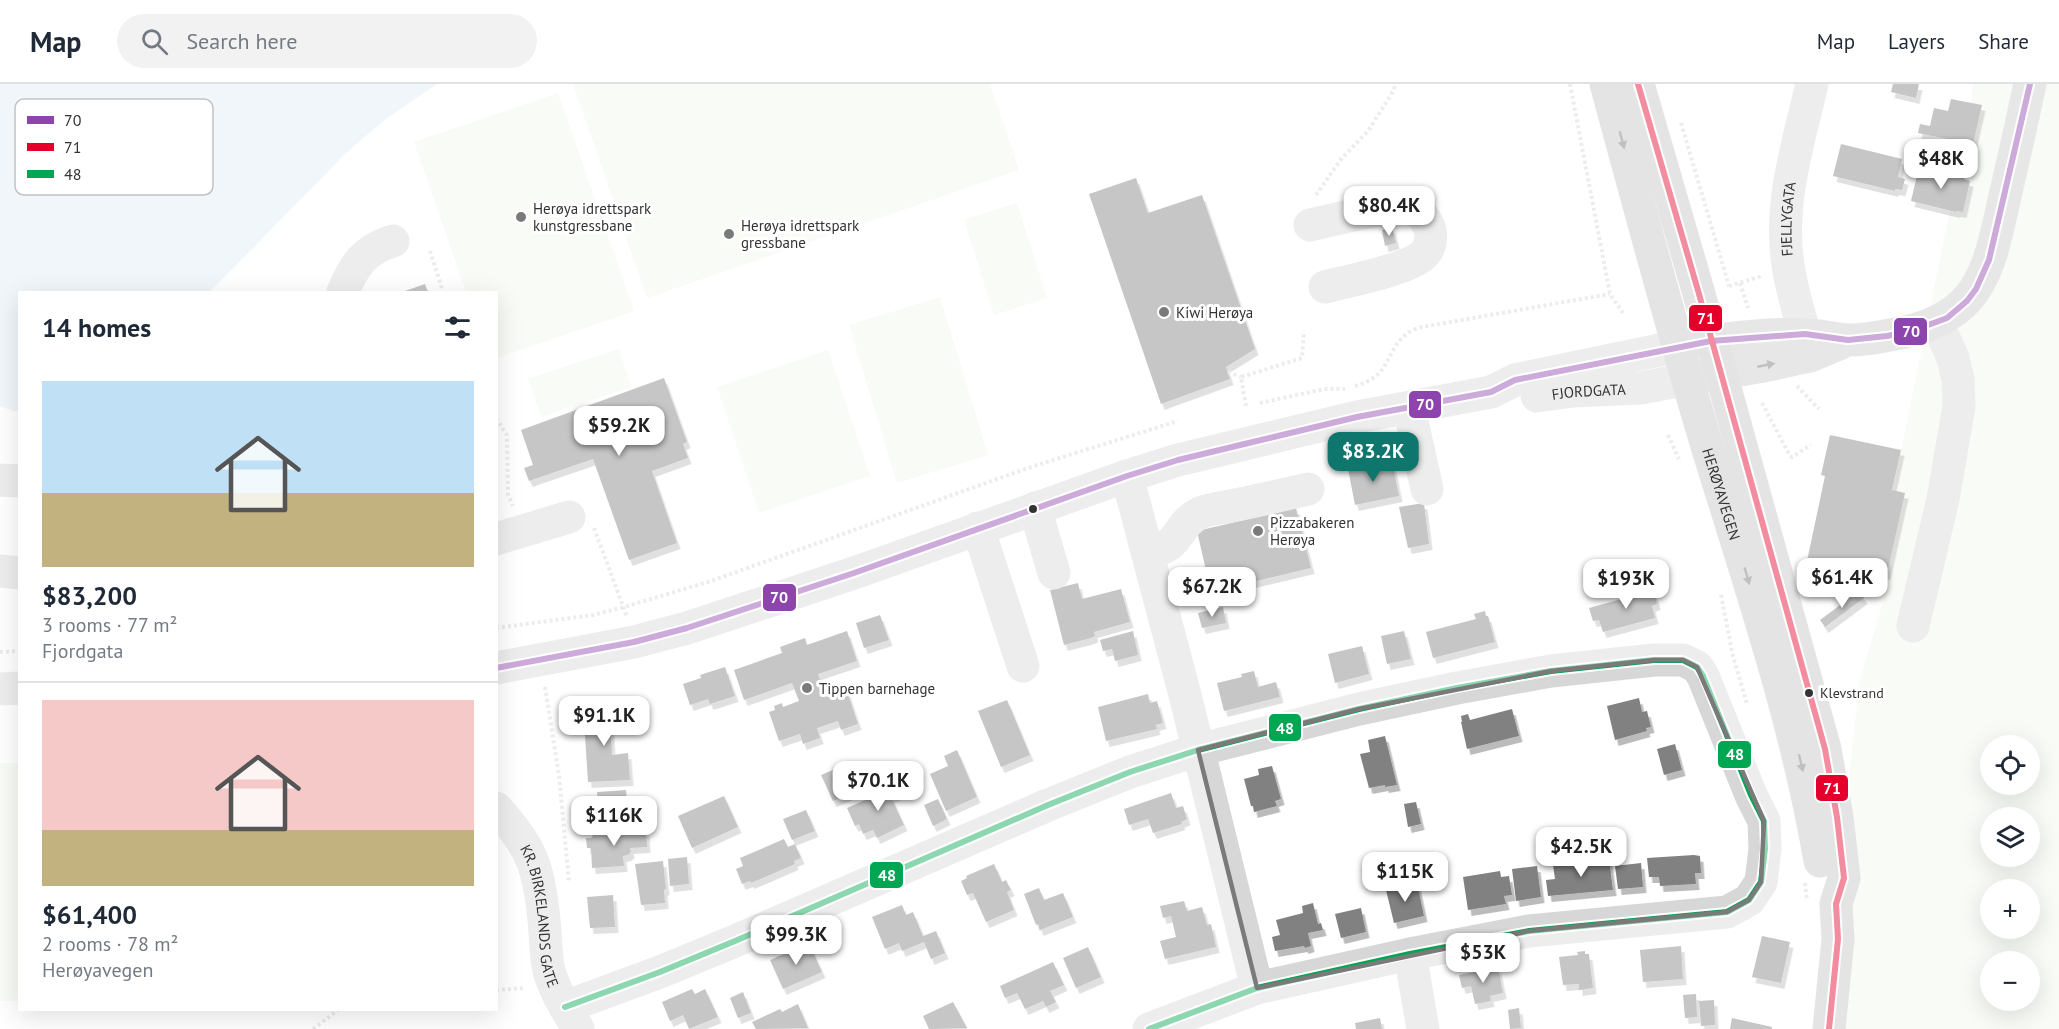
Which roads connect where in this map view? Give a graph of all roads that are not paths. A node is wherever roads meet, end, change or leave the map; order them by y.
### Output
1 (1606, 84) edge
2 (1638, 84) edge
3 (1812, 84) edge
4 (2030, 84) edge
5 (1311, 213) road end
6 (393, 241) dead end
7 (1326, 287) dead end
8 (343, 291) edge
9 (1937, 323) junction
10 (1711, 340) junction
11 (1679, 346) junction
12 (1803, 357) junction
13 (1720, 373) junction
14 (1688, 379) junction
15 (1491, 392) junction
16 (1409, 408) junction
17 (1127, 476) junction
18 (0, 480) edge
19 (18, 481) edge
20 (1308, 489) dead end
21 (1427, 489) dead end
22 (1035, 508) junction
23 (568, 518) road end
24 (978, 528) junction
25 (510, 535) edge
26 (1147, 552) junction
27 (0, 572) edge
28 (18, 573) edge
29 (1054, 573) dead end
30 (1913, 626) dead end
31 (1023, 666) dead end
32 (498, 668) edge
33 (18, 688) edge
34 (0, 689) edge
35 (1198, 750) junction
36 (498, 810) edge
37 (1836, 904) junction
38 (1410, 954) junction
39 (1257, 988) junction
40 (571, 1018) edge
41 (1149, 1029) edge
42 (1423, 1029) edge
43 (1829, 1029) edge

1 -> 11 highway, HERØYAVEGEN
2 - 10 highway, HERØYAVEGEN
3 - 12 street, FJELLYGATA
4 - 9 main road
5 - 7 street
6 - 8 street
9 - 12 main road
9 - 30 street
10 - 11 main road
10 - 12 main road
10 - 13 highway, HERØYAVEGEN
11 - 14 highway, HERØYAVEGEN
11 - 15 street, FJORDGATA
13 -> 12 main road
13 - 14 main road
13 - 37 highway, HERØYAVEGEN
14 - 15 street, FJORDGATA
14 -> 37 highway, HERØYAVEGEN
15 - 16 street, FJORDGATA
16 - 17 street, FJORDGATA
16 - 21 street
17 - 22 street, FJORDGATA
17 - 26 street
18 - 19 street
20 - 26 street
22 - 24 street, FJORDGATA
22 - 29 street
23 - 25 street
24 - 31 street
24 - 32 street, FJORDGATA
26 - 35 street
27 - 28 street
33 - 34 street
35 - 38 street
35 - 39 street
35 - 40 street
36 - 40 street, KR. BIRKELANDS GATE
37 - 43 highway, HERØYAVEGEN
38 - 39 street
38 - 42 street
39 - 41 street

